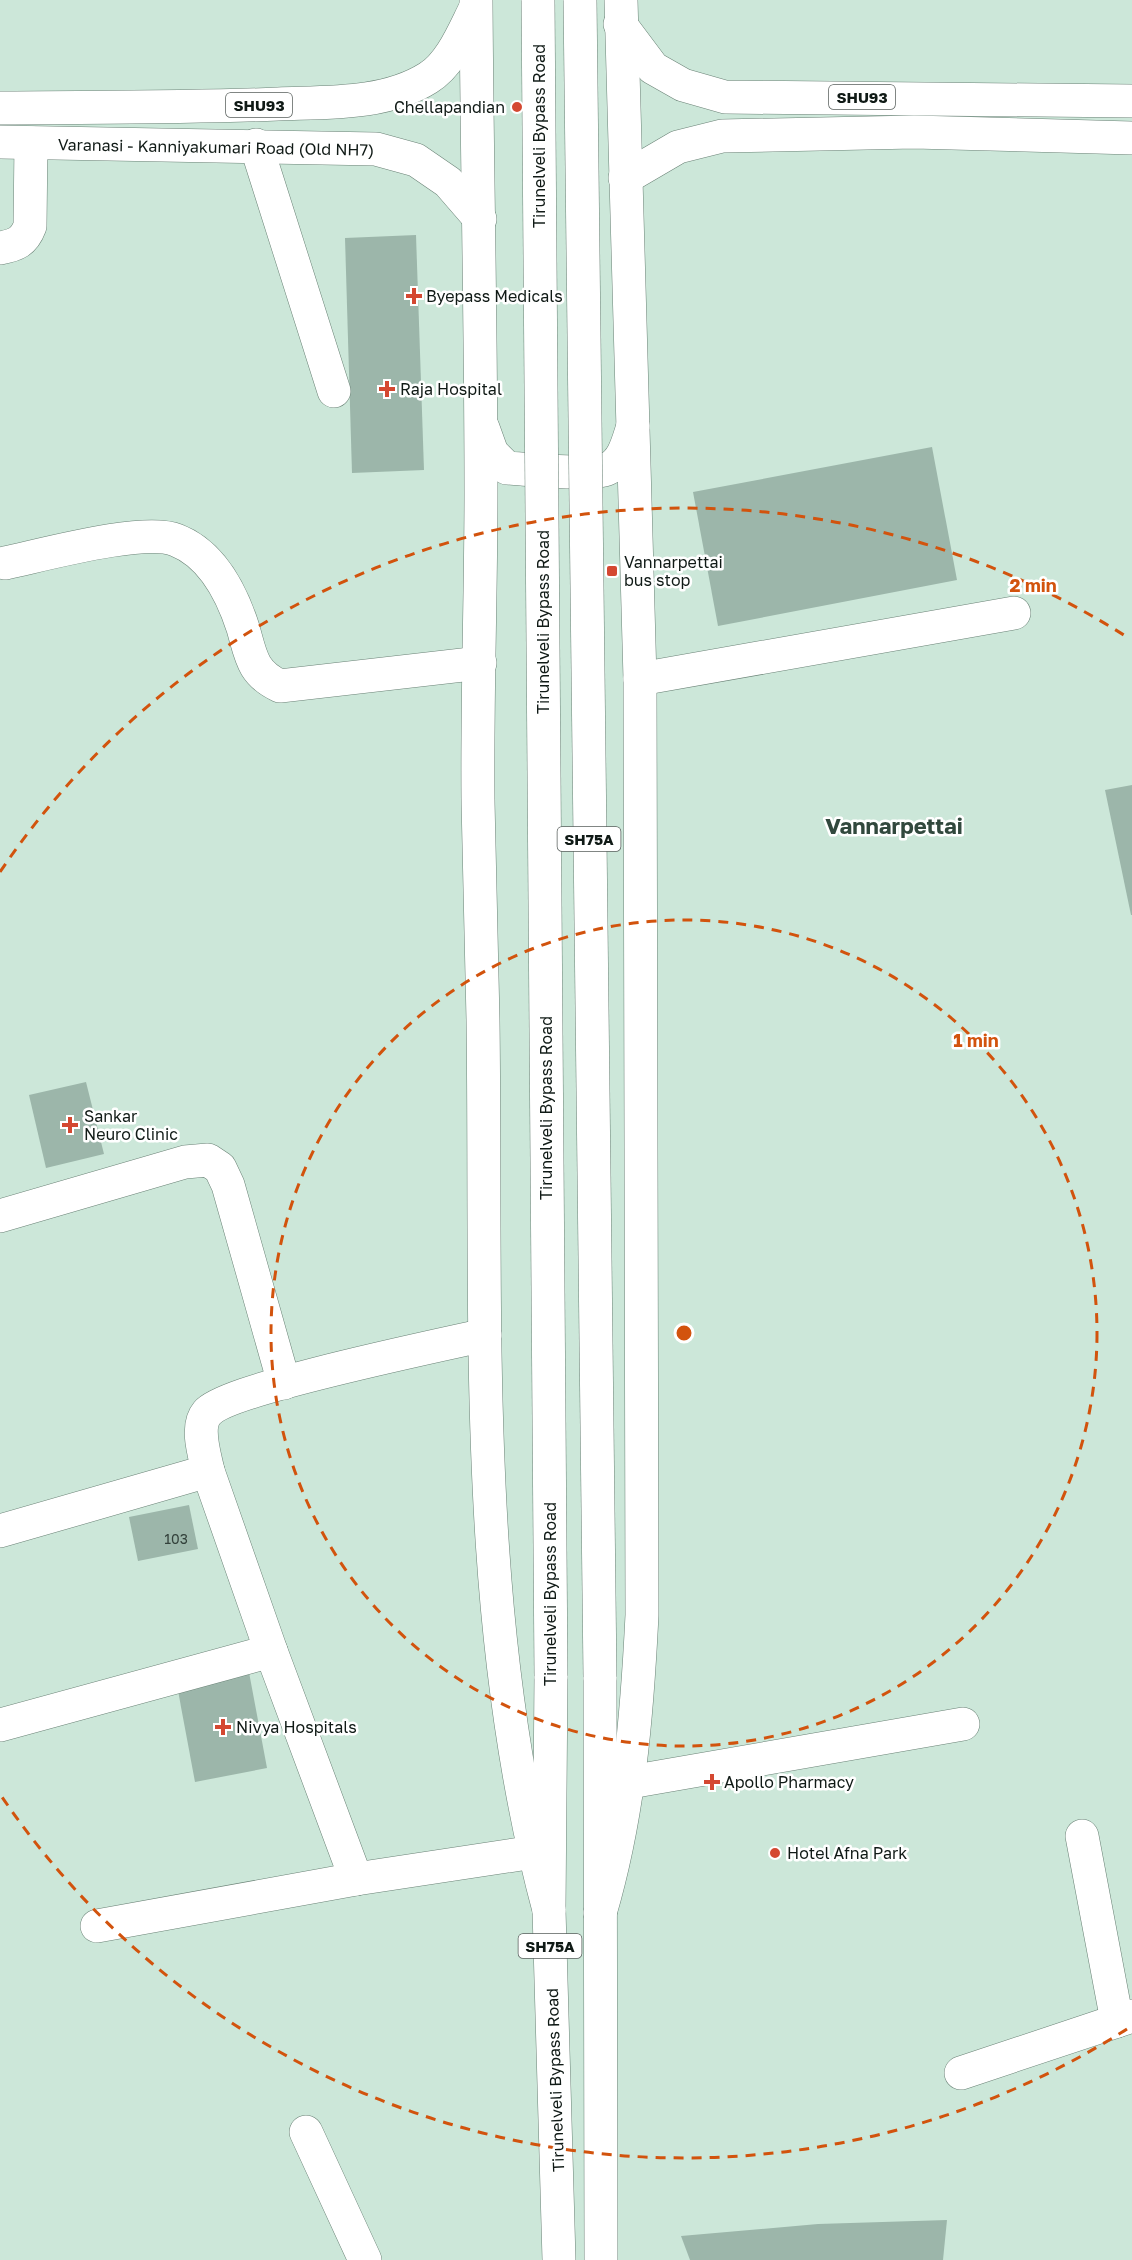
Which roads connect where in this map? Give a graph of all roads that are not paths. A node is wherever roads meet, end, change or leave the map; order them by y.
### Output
1 (538, 0) edge
2 (580, 0) edge
3 (476, 4) edge
4 (621, 12) edge
5 (1132, 101) edge
6 (0, 108) edge
7 (1132, 138) edge
8 (16, 143) edge
9 (256, 145) junction
10 (625, 178) junction
11 (480, 219) junction
12 (0, 248) edge
13 (334, 391) dead end
14 (481, 423) junction
15 (634, 424) junction
16 (5, 563) dead end
17 (1014, 614) dead end
18 (480, 663) junction
19 (640, 679) junction
20 (0, 1216) edge
21 (484, 1335) junction
22 (284, 1383) junction
23 (208, 1471) junction
24 (0, 1531) edge
25 (271, 1652) junction
26 (963, 1724) dead end
27 (0, 1725) edge
28 (630, 1782) junction
29 (1082, 1836) dead end
30 (534, 1852) junction
31 (356, 1879) junction
32 (549, 1911) junction
33 (600, 1913) junction
34 (97, 1926) dead end
35 (1125, 2018) edge
36 (961, 2073) dead end
37 (306, 2132) dead end
38 (365, 2260) edge
39 (559, 2260) edge
40 (601, 2260) edge

1 - 32 main road, Tirunelveli Bypass Road / SH75A, bridge
2 - 33 main road, SH75A, bridge
3 - 6 main road, SHU93
3 - 11 main road
4 - 5 main road, SHU93
4 - 10 main road
7 - 10 main road, SHU93
8 - 9 main road, Varanasi - Kanniyakumari Road (Old NH7)
8 - 12 main road
9 - 11 main road, Varanasi - Kanniyakumari Road (Old NH7)
9 - 13 main road
10 - 15 main road
11 - 14 main road
14 - 15 main road
14 - 18 main road
15 - 19 main road
16 - 18 main road
17 - 19 main road
18 - 21 main road
19 - 28 main road
20 - 22 main road
21 - 22 main road
21 - 30 main road
22 - 23 main road
23 - 24 main road
23 - 25 main road
25 - 27 main road
25 - 31 main road
26 - 28 main road
28 - 33 main road
29 - 35 main road
30 - 31 main road
30 - 32 main road
31 - 34 main road
32 - 39 main road, Tirunelveli Bypass Road / SH75A
33 - 40 main road, SH75A
35 - 36 main road
37 - 38 main road

